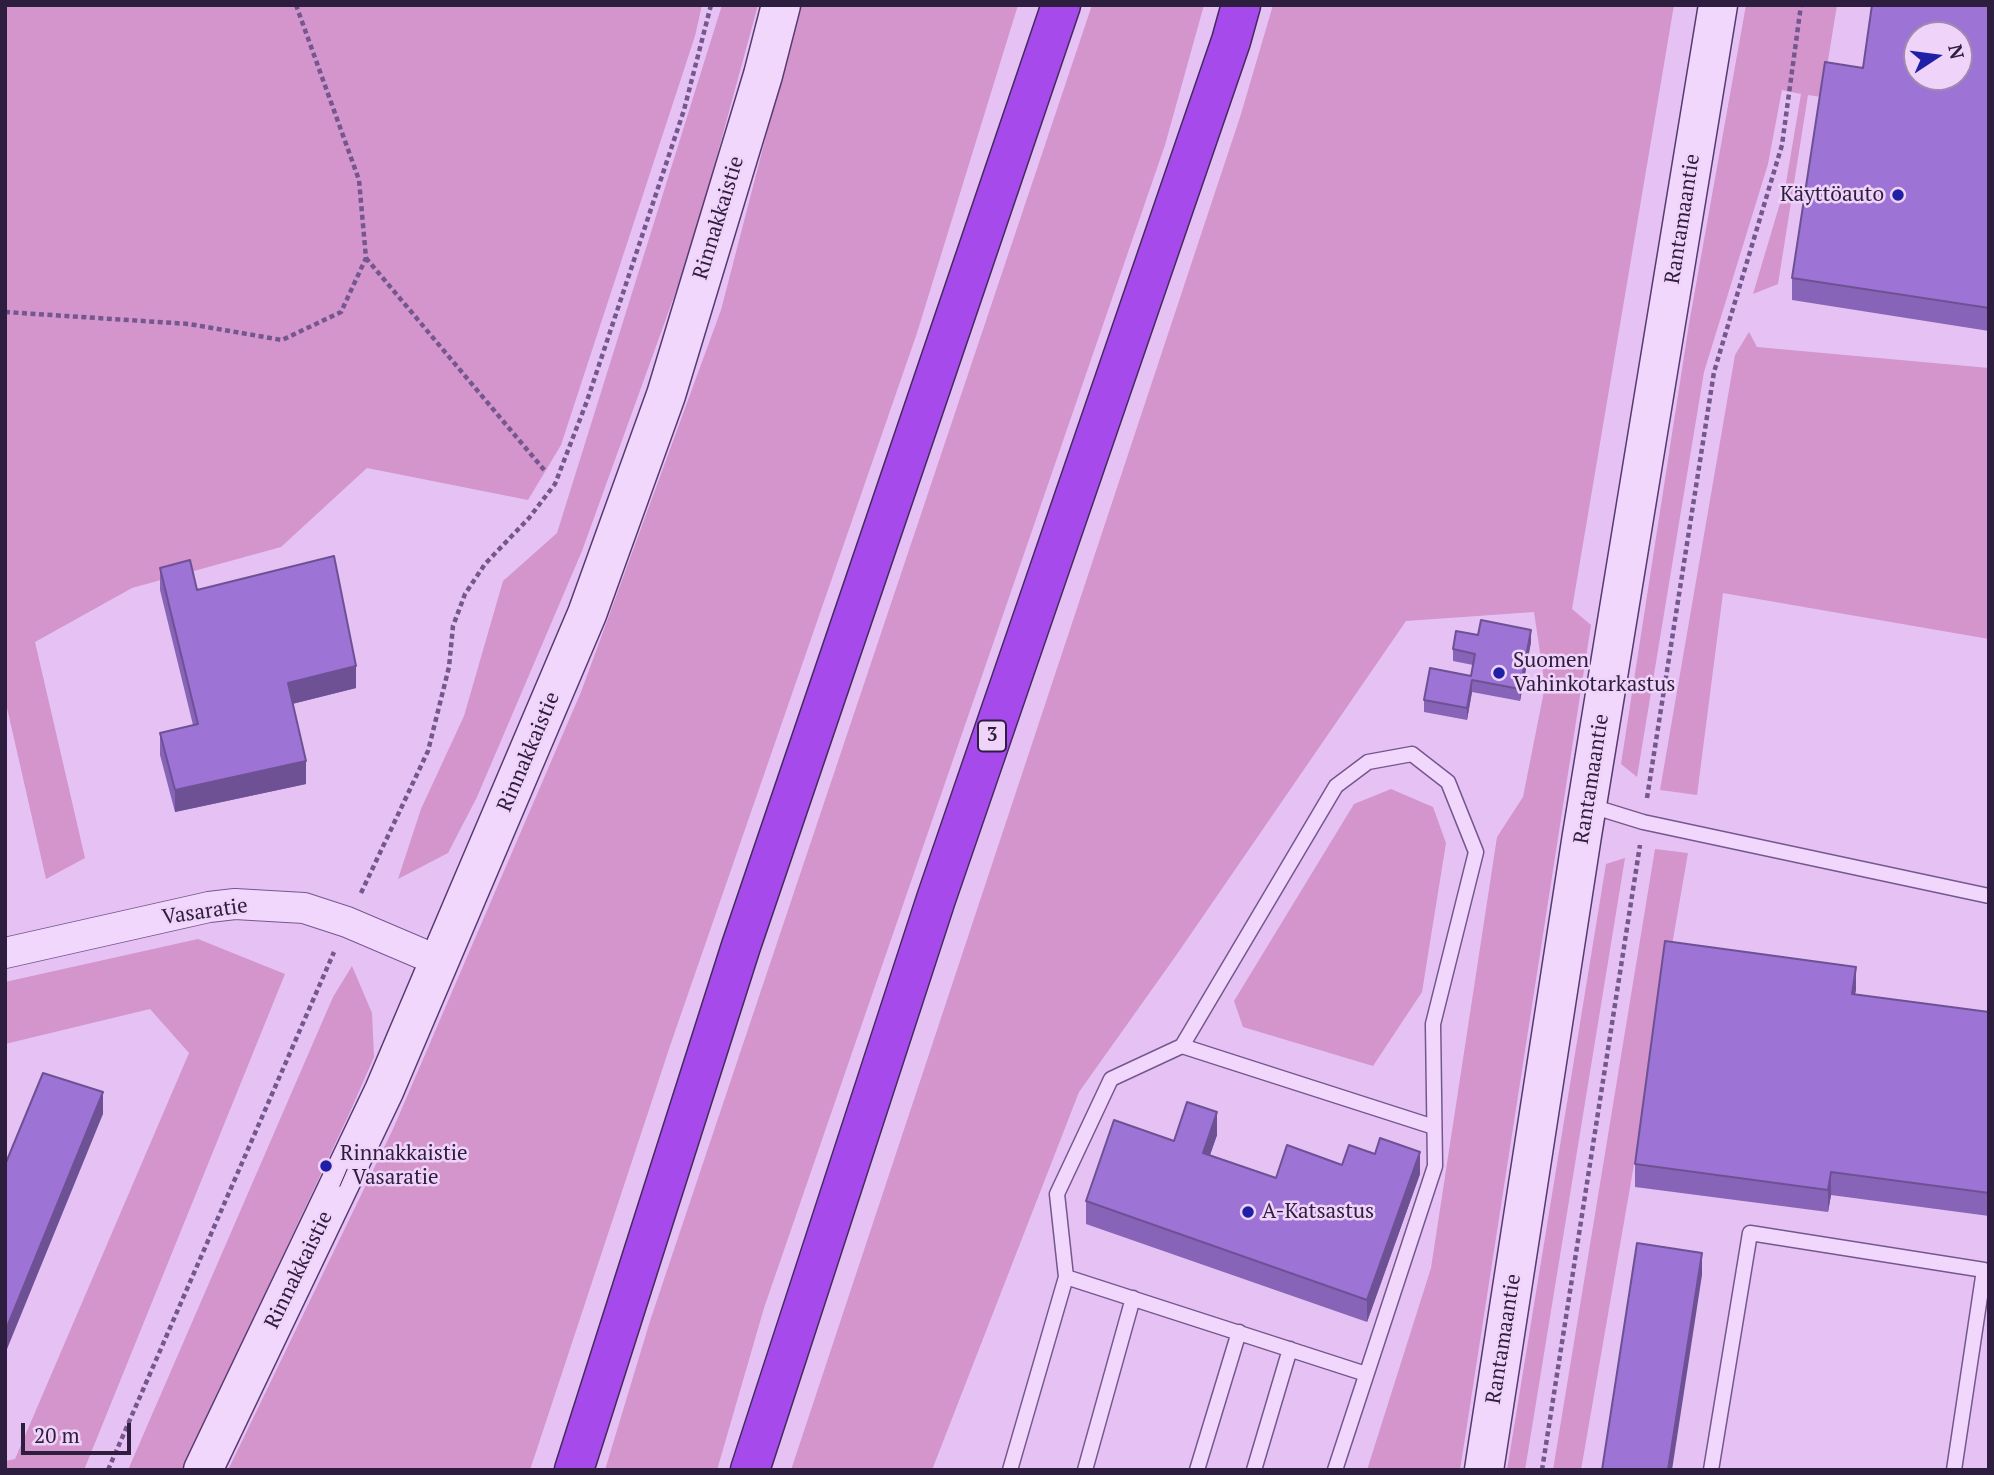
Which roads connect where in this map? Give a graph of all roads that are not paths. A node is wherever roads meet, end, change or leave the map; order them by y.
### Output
1 (781, 5) edge
2 (1061, 5) edge
3 (1241, 5) edge
4 (1718, 5) edge
5 (1587, 805) junction
6 (1989, 896) edge
7 (5, 953) edge
8 (441, 962) junction
9 (1182, 1046) junction
10 (1434, 1127) junction
11 (1986, 1267) edge
12 (1066, 1277) junction
13 (1133, 1298) junction
14 (1239, 1332) junction
15 (1290, 1349) junction
16 (1366, 1374) junction
17 (203, 1470) edge
18 (574, 1470) edge
19 (750, 1470) edge
20 (1010, 1470) edge
21 (1085, 1470) edge
22 (1197, 1470) edge
23 (1254, 1470) edge
24 (1335, 1470) edge
25 (1484, 1470) edge
26 (1711, 1470) edge
27 (1954, 1470) edge

1 - 8 street, Rinnakkaistie
2 - 18 highway
3 - 19 highway, 3
4 - 5 street, Rantamaantie
5 - 6 lane
5 - 25 street, Rantamaantie
7 - 8 street, Vasaratie
8 - 17 street, Rinnakkaistie
9 - 10 lane
9 - 10 lane
9 - 12 lane
10 - 16 lane
11 - 26 lane
11 - 27 lane
12 - 13 lane
12 - 20 lane
13 - 14 lane
13 - 21 lane
14 - 15 lane
14 - 22 lane
15 - 16 lane
15 - 23 lane
16 - 24 lane

